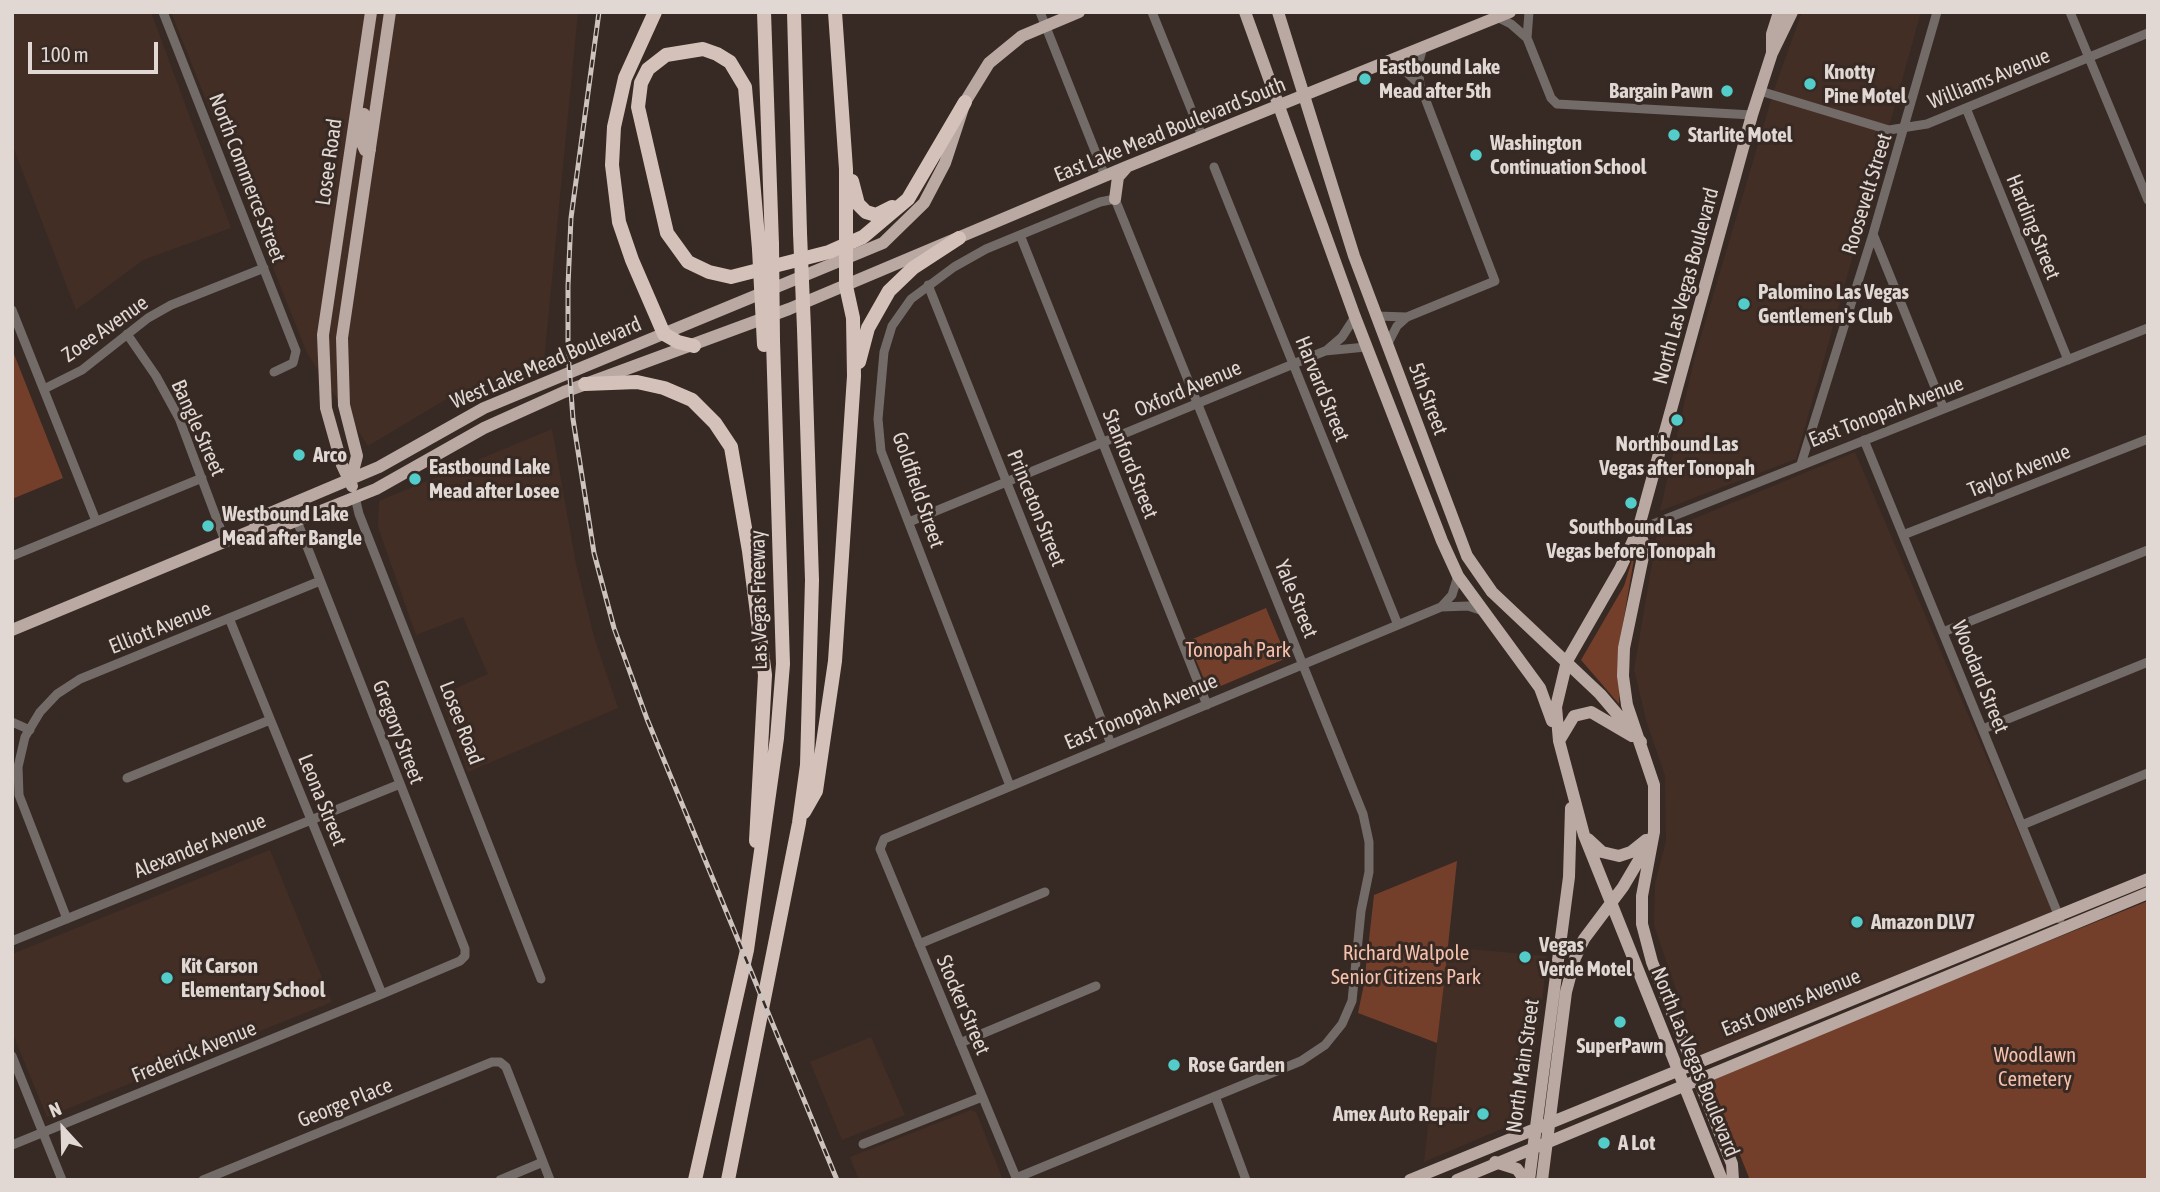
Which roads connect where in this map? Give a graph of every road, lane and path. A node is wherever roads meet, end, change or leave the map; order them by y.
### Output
1 (163, 12) edge
2 (371, 12) edge
3 (390, 12) edge
4 (655, 12) edge
5 (764, 12) edge
6 (794, 12) edge
7 (835, 12) edge
8 (1040, 12) edge
9 (1079, 12) edge
10 (1152, 12) edge
11 (1245, 12) edge
12 (1278, 12) edge
13 (1530, 12) edge
14 (1779, 12) edge
15 (1792, 12) edge
16 (1937, 12) edge
17 (2070, 12) edge
18 (1504, 15) edge
19 (1045, 26) junction
20 (2148, 33) edge
21 (1527, 38) junction
22 (1423, 47) junction
23 (1772, 53) junction
24 (2089, 57) junction
25 (1388, 62) junction
26 (1419, 85) junction
27 (359, 90) junction
28 (1760, 91) junction
29 (1306, 96) junction
30 (964, 102) junction
31 (1277, 107) junction
32 (1966, 108) junction
33 (1752, 115) junction
34 (1905, 127) junction
35 (1202, 136) junction
36 (370, 150) junction
37 (1126, 167) junction
38 (1214, 167) dead end
39 (846, 169) junction
40 (1105, 176) junction
41 (918, 182) junction
42 (1115, 199) junction
43 (2148, 200) edge
44 (1873, 234) junction
45 (1020, 235) junction
46 (959, 238) junction
47 (846, 244) junction
48 (766, 247) junction
49 (846, 260) junction
50 (264, 268) junction
51 (928, 285) junction
52 (846, 286) junction
53 (789, 309) joint
54 (12, 310) edge
55 (1376, 316) junction
56 (1354, 317) junction
57 (1407, 317) junction
58 (2148, 328) edge
59 (127, 334) junction
60 (664, 334) junction
61 (694, 345) junction
62 (1387, 345) junction
63 (1366, 347) junction
64 (1325, 351) junction
65 (2068, 360) junction
66 (1293, 364) junction
67 (274, 372) dead end
68 (854, 376) junction
69 (585, 384) junction
70 (44, 389) junction
71 (1199, 404) junction
72 (1943, 407) junction
73 (2148, 439) edge
74 (1864, 440) junction
75 (1103, 443) junction
76 (1405, 448) junction
77 (1428, 452) junction
78 (1801, 464) junction
79 (202, 478) junction
80 (351, 480) junction
81 (1007, 482) junction
82 (355, 497) junction
83 (297, 521) junction
84 (96, 522) junction
85 (909, 522) junction
86 (253, 530) junction
87 (1638, 530) junction
88 (1903, 535) junction
89 (225, 541) junction
90 (2148, 550) edge
91 (12, 556) edge
92 (1458, 576) junction
93 (320, 581) junction
94 (1441, 607) junction
95 (1483, 611) junction
96 (229, 618) junction
97 (1398, 625) junction
98 (12, 629) edge
99 (1943, 632) junction
100 (1567, 661) junction
101 (2148, 662) edge
102 (1303, 664) junction
103 (1207, 705) junction
104 (270, 720) junction
105 (12, 722) edge
106 (1983, 729) junction
107 (30, 730) junction
108 (1559, 741) junction
109 (1641, 741) junction
110 (1111, 744) junction
111 (2148, 773) edge
112 (127, 778) dead end
113 (400, 784) junction
114 (1010, 786) junction
115 (1570, 790) junction
116 (311, 820) junction
117 (799, 822) junction
118 (2022, 825) junction
119 (1654, 832) junction
120 (1584, 835) junction
121 (880, 843) joint
122 (2148, 879) edge
123 (1045, 892) dead end
124 (2148, 893) edge
125 (1612, 902) junction
126 (755, 905) junction
127 (67, 919) junction
128 (2061, 921) junction
129 (12, 941) edge
130 (919, 944) junction
131 (465, 956) joint
132 (541, 979) dead end
133 (1096, 986) dead end
134 (382, 994) junction
135 (960, 1043) junction
136 (12, 1056) edge
137 (1693, 1064) junction
138 (1677, 1070) junction
139 (1698, 1077) junction
140 (1682, 1084) junction
141 (1214, 1096) junction
142 (982, 1097) junction
143 (1550, 1123) junction
144 (1535, 1129) junction
145 (43, 1133) junction
146 (1548, 1140) junction
147 (863, 1144) dead end
148 (12, 1145) edge
149 (1532, 1146) junction
150 (543, 1162) junction
151 (1495, 1162) junction
152 (1017, 1179) edge
153 (62, 1180) edge
154 (203, 1180) edge
155 (500, 1180) edge
156 (550, 1180) edge
157 (695, 1180) edge
158 (728, 1180) edge
159 (1246, 1180) edge
160 (1410, 1180) edge
161 (1457, 1180) edge
162 (1527, 1180) edge
163 (1542, 1180) edge
164 (1722, 1180) edge
165 (1733, 1180) edge

1 - 50 street, North Commerce Street
2 - 27 main road, Losee Road
3 - 36 main road, Losee Road
4 - 60 highway
5 - 48 highway, Las Vegas Freeway
6 - 117 highway, bridge
7 - 39 highway
8 - 19 street
9 - 19 main road, West Lake Mead Boulevard
10 - 35 street
11 - 31 main road, 5th Street
12 - 29 main road, 5th Street
13 - 21 street
14 - 23 main road, North Las Vegas Boulevard
15 - 23 main road, North Las Vegas Boulevard
16 - 34 street, Roosevelt Street
17 - 24 street
18 - 21 street
18 - 22 main road, East Lake Mead Boulevard South
19 - 30 main road, West Lake Mead Boulevard
19 - 40 street
20 - 24 street, Williams Avenue
21 - 33 street
22 - 25 main road, East Lake Mead Boulevard South
22 - 26 street
23 - 28 main road, North Las Vegas Boulevard
24 - 32 street, Williams Avenue
24 - 43 street
25 - 26 street
25 - 29 main road, East Lake Mead Boulevard South
26 - 57 street
27 - 36 main road
27 - 80 main road, Losee Road
28 - 33 main road, North Las Vegas Boulevard
28 - 34 street, Williams Avenue
29 - 31 main road, East Lake Mead Boulevard South
29 - 55 main road, 5th Street
30 - 41 highway
30 - 49 main road, West Lake Mead Boulevard
31 - 35 main road, East Lake Mead Boulevard South
31 - 56 main road, 5th Street
32 - 34 street, Williams Avenue
32 - 65 street, Harding Street
33 - 87 main road, North Las Vegas Boulevard
34 - 44 street, Roosevelt Street
35 - 37 main road, East Lake Mead Boulevard South
36 - 80 main road, Losee Road
37 - 40 main road, East Lake Mead Boulevard South
37 - 42 main road
38 - 66 street, Harvard Street
39 - 41 highway
39 - 47 highway
40 - 46 main road, East Lake Mead Boulevard South
41 - 47 highway
42 - 45 street, Goldfield Street
42 - 71 street, Yale Street
44 - 72 street
44 - 78 street, Roosevelt Street
45 - 51 street, Goldfield Street
45 - 75 street, Stanford Street
46 - 52 main road, East Lake Mead Boulevard South
46 - 68 highway
47 - 48 highway
47 - 49 highway
48 - 126 highway, Las Vegas Freeway, bridge
49 - 52 highway
49 - 60 main road, West Lake Mead Boulevard
50 - 59 street, Zoee Avenue
50 - 67 street, North Commerce Street
51 - 81 street, Princeton Street
51 - 85 street, Goldfield Street
52 - 53 main road, East Lake Mead Boulevard South
52 - 68 highway
53 - 61 main road, West Lake Mead Boulevard
54 - 70 street
55 - 57 street
55 - 62 main road, 5th Street
56 - 63 main road, 5th Street
56 - 64 street, Oxford Avenue
57 - 62 street
58 - 65 street, East Tonopah Avenue
59 - 70 street, Zoee Avenue
59 - 79 street, Bangle Street
60 - 61 highway
60 - 80 main road, West Lake Mead Boulevard
61 - 69 main road, West Lake Mead Boulevard
62 - 77 main road, 5th Street
63 - 64 street, Oxford Avenue
63 - 76 main road, 5th Street
64 - 66 street, Oxford Avenue
65 - 72 street, East Tonopah Avenue
66 - 71 street, Oxford Avenue
66 - 97 street, Harvard Street
68 - 117 highway
69 - 82 main road, West Lake Mead Boulevard
69 - 126 highway
70 - 84 street
71 - 75 street, Oxford Avenue
71 - 102 street, Yale Street
72 - 74 street, East Tonopah Avenue
73 - 88 street, Taylor Avenue
74 - 78 street, East Tonopah Avenue
74 - 88 street, Woodard Street
75 - 81 street, Oxford Avenue
75 - 103 street, Stanford Street
76 - 77 main road
76 - 92 main road, 5th Street
77 - 100 main road, 5th Street
78 - 87 street, East Tonopah Avenue
79 - 84 street
79 - 89 street, Bangle Street
80 - 82 main road, Losee Road
80 - 86 main road, West Lake Mead Boulevard
81 - 85 street, Oxford Avenue
81 - 110 street, Princeton Street
82 - 83 main road, West Lake Mead Boulevard
82 - 132 street, Losee Road
83 - 86 main road, West Lake Mead Boulevard
83 - 93 street, Gregory Street
84 - 91 street
85 - 114 street, Goldfield Street
86 - 89 main road, West Lake Mead Boulevard
87 - 100 main road, North Las Vegas Boulevard
87 - 109 main road, North Las Vegas Boulevard
88 - 99 street, Woodard Street
89 - 98 main road, West Lake Mead Boulevard
90 - 99 street
92 - 94 street
92 - 95 main road, 5th Street
93 - 96 street, Elliott Avenue
93 - 113 street, Gregory Street
94 - 95 street, East Tonopah Avenue
94 - 97 street, East Tonopah Avenue
95 - 108 main road, 5th Street
96 - 104 street, Leona Street
96 - 107 street, Elliott Avenue
97 - 102 street, East Tonopah Avenue
99 - 106 street, Woodard Street
100 - 108 main road, North Las Vegas Boulevard
100 - 109 main road, 5th Street
101 - 106 street
102 - 103 street, East Tonopah Avenue
102 - 141 street, Yale Street
103 - 110 street, East Tonopah Avenue
104 - 112 street
104 - 116 street, Leona Street
105 - 107 street
106 - 118 street, Woodard Street
107 - 127 street, Elliott Avenue
108 - 109 main road
108 - 115 main road, North Las Vegas Boulevard
109 - 119 main road, North Las Vegas Boulevard
110 - 114 street, East Tonopah Avenue
111 - 118 street
113 - 116 street, Alexander Avenue
113 - 131 street, Gregory Street
114 - 121 street, East Tonopah Avenue
115 - 120 main road, North Las Vegas Boulevard
115 - 144 main road, North Main Street
116 - 127 street, Alexander Avenue
116 - 134 street, Leona Street
117 - 158 highway
118 - 128 street, Woodard Street
119 - 120 main road
119 - 125 main road, North Main Street
119 - 137 main road, North Las Vegas Boulevard
120 - 125 main road, North Las Vegas Boulevard
121 - 130 street, Stocker Street
122 - 128 main road, East Owens Avenue
123 - 130 street
124 - 128 main road, East Owens Avenue
125 - 138 main road, North Las Vegas Boulevard
125 - 143 main road, North Main Street
126 - 157 highway, Las Vegas Freeway
127 - 129 street, Alexander Avenue
128 - 137 main road, East Owens Avenue
128 - 139 main road, East Owens Avenue
130 - 135 street, Stocker Street
131 - 134 street, Frederick Avenue
133 - 135 street
134 - 145 street, Frederick Avenue
135 - 142 street, Stocker Street
136 - 145 street
137 - 138 main road, East Owens Avenue
137 - 139 main road, North Las Vegas Boulevard
138 - 140 main road, North Las Vegas Boulevard
138 - 143 main road, East Owens Avenue
139 - 140 main road, East Owens Avenue
139 - 165 main road, North Las Vegas Boulevard
140 - 146 main road, East Owens Avenue
140 - 164 main road, North Las Vegas Boulevard
141 - 152 street
141 - 159 street
142 - 147 street
142 - 152 street, Stocker Street
143 - 144 main road, East Owens Avenue
143 - 146 main road, North Main Street
144 - 149 main road, North Main Street
144 - 160 main road, East Owens Avenue
145 - 148 street, Frederick Avenue
145 - 153 street
146 - 149 main road, East Owens Avenue
146 - 163 main road, North Main Street
149 - 151 main road, East Owens Avenue
149 - 162 main road, North Main Street
150 - 154 street, George Place
150 - 155 street
150 - 156 street
151 - 161 main road, East Owens Avenue
151 - 162 main road

